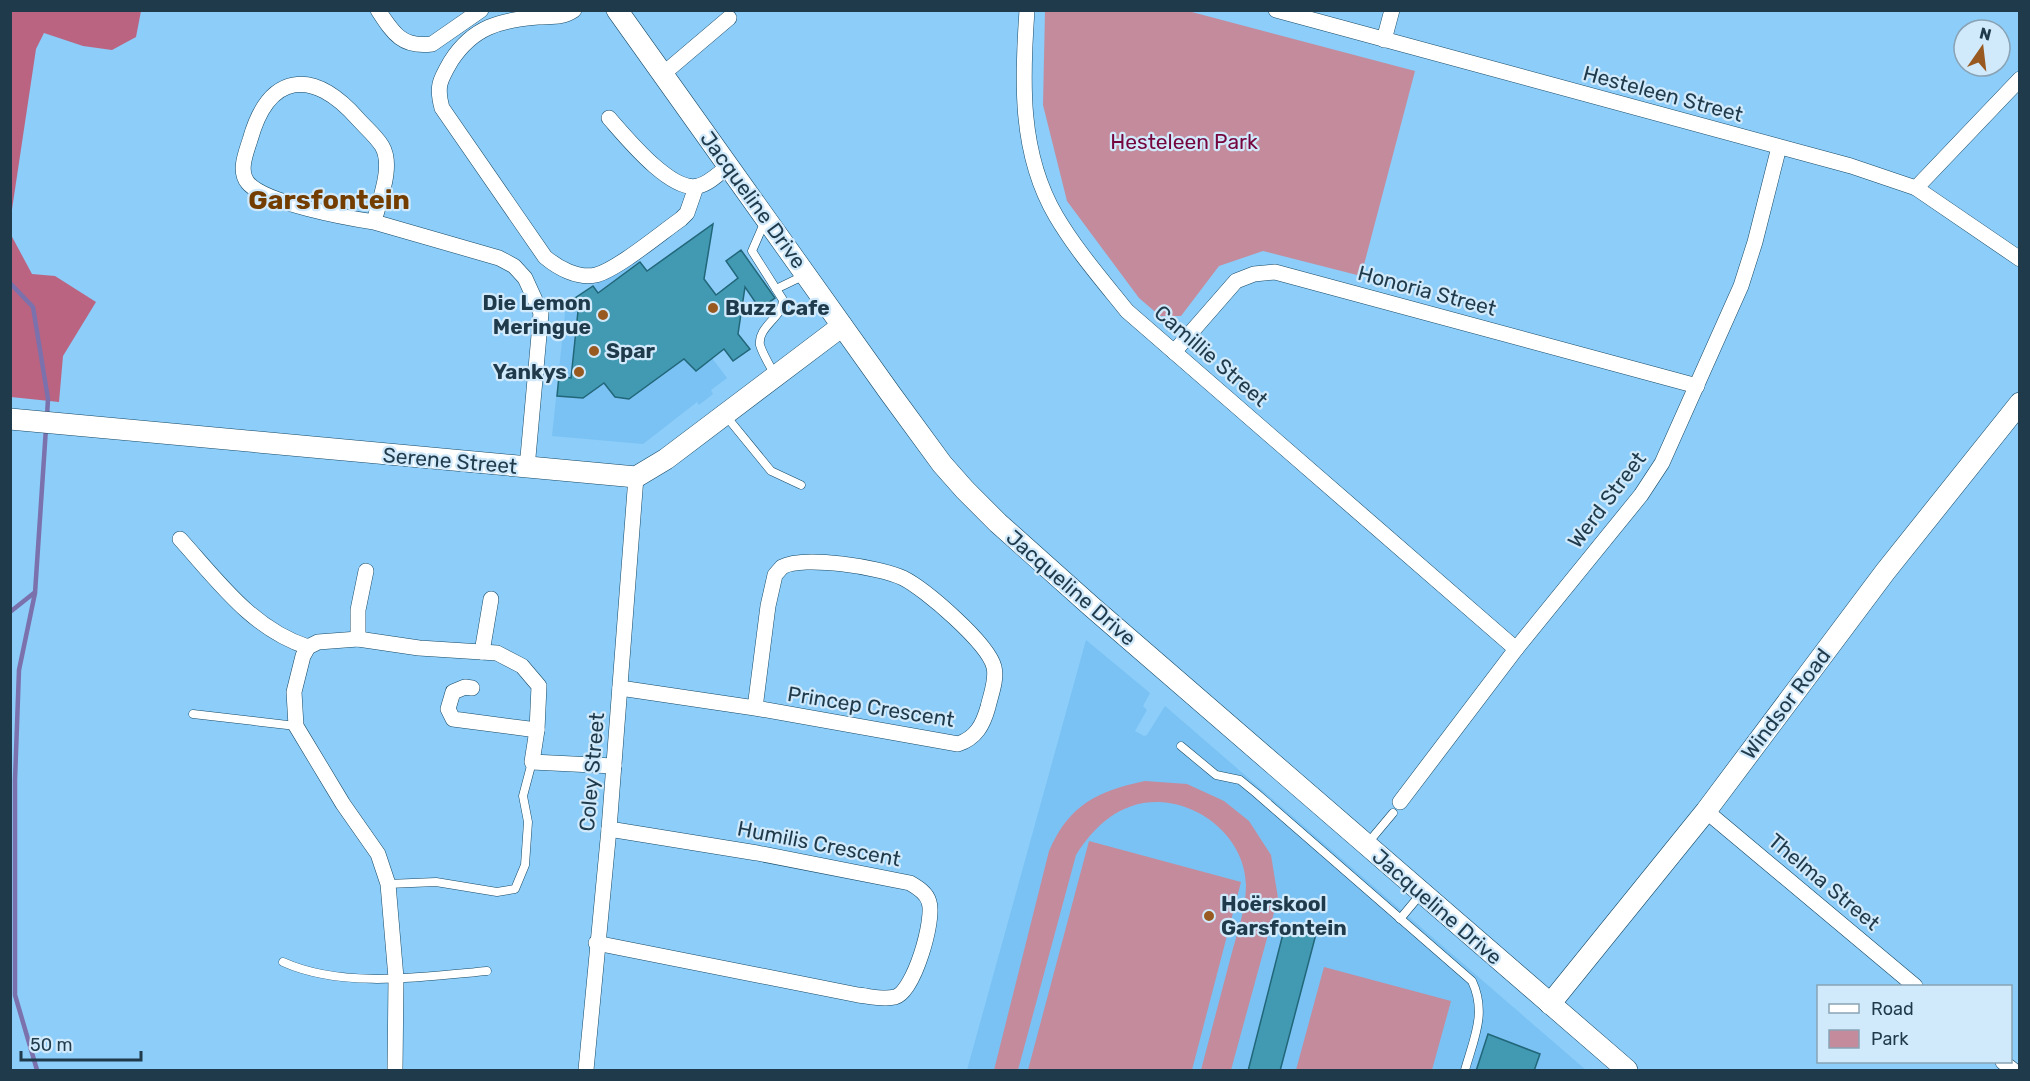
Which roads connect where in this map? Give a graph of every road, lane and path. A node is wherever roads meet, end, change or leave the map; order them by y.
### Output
1 (378, 10) edge
2 (481, 10) edge
3 (574, 10) edge
4 (617, 10) edge
5 (1027, 10) edge
6 (1276, 10) edge
7 (1392, 10) edge
8 (729, 18) dead end
9 (1384, 40) junction
10 (663, 74) junction
11 (2019, 79) edge
12 (609, 118) dead end
13 (1779, 147) junction
14 (729, 166) junction
15 (696, 187) junction
16 (1916, 188) junction
17 (766, 218) junction
18 (374, 222) junction
19 (2019, 259) edge
20 (806, 274) junction
21 (776, 289) junction
22 (842, 326) junction
23 (1174, 352) junction
24 (776, 376) junction
25 (1697, 386) junction
26 (2019, 403) edge
27 (725, 415) junction
28 (10, 419) edge
29 (527, 468) junction
30 (636, 477) junction
31 (801, 485) dead end
32 (180, 539) dead end
33 (366, 571) dead end
34 (491, 599) dead end
35 (358, 639) junction
36 (308, 647) junction
37 (1516, 649) junction
38 (482, 652) junction
39 (472, 688) dead end
40 (621, 688) junction
41 (755, 708) junction
42 (193, 714) dead end
43 (296, 726) junction
44 (537, 730) junction
45 (1181, 746) dead end
46 (532, 762) junction
47 (614, 766) junction
48 (1397, 807) joint
49 (1706, 811) junction
50 (609, 829) junction
51 (1366, 845) junction
52 (388, 884) junction
53 (1421, 893) junction
54 (1400, 919) junction
55 (596, 943) junction
56 (283, 962) dead end
57 (487, 971) dead end
58 (396, 978) junction
59 (1913, 985) edge
60 (1550, 1004) junction
61 (395, 1071) edge
62 (586, 1071) edge
63 (1465, 1071) edge
64 (1627, 1071) edge

1 - 2 street
3 - 15 street
4 - 10 street, Jacqueline Drive
5 - 23 street, Camillie Street
6 - 9 street, Hesteleen Street
7 - 9 street
8 - 10 street
9 - 13 street, Hesteleen Street
10 - 14 street, Jacqueline Drive
11 - 16 street
12 - 15 street
13 - 16 street, Hesteleen Street
13 - 25 street, Werd Street
14 - 15 street
14 - 17 street, Jacqueline Drive
16 - 19 street, Hesteleen Street
17 - 20 street, Jacqueline Drive
17 - 21 lane
18 - 18 street
18 - 29 street
20 - 21 lane
20 - 22 street, Jacqueline Drive
21 - 24 lane
22 - 24 street
22 - 51 street, Jacqueline Drive
23 - 25 street, Honoria Street
23 - 37 street, Camillie Street
24 - 27 street
25 - 37 street, Werd Street
26 - 49 street, Windsor Road
27 - 30 street
27 - 31 lane
28 - 29 street, Serene Street
29 - 30 street, Serene Street
30 - 40 street, Coley Street
32 - 36 street
33 - 35 street
34 - 38 street
35 - 36 street
35 - 38 street
36 - 43 street
37 - 48 street, Werd Street
38 - 44 street
39 - 44 street
40 - 41 street, Princep Crescent
40 - 47 street, Coley Street
41 - 41 street, Princep Crescent
42 - 43 lane
43 - 52 street
44 - 46 street
45 - 54 lane
46 - 47 street
46 - 52 lane
47 - 50 street, Coley Street
48 - 51 lane
49 - 59 street, Thelma Street
49 - 60 street, Windsor Road
50 - 55 street, Coley Street
50 - 55 street, Humilis Crescent
51 - 53 street, Jacqueline Drive
52 - 58 street
53 - 54 lane
53 - 60 street, Jacqueline Drive
54 - 63 lane
55 - 62 street, Coley Street
56 - 58 lane
57 - 58 lane
58 - 61 street
60 - 64 street, Jacqueline Drive

